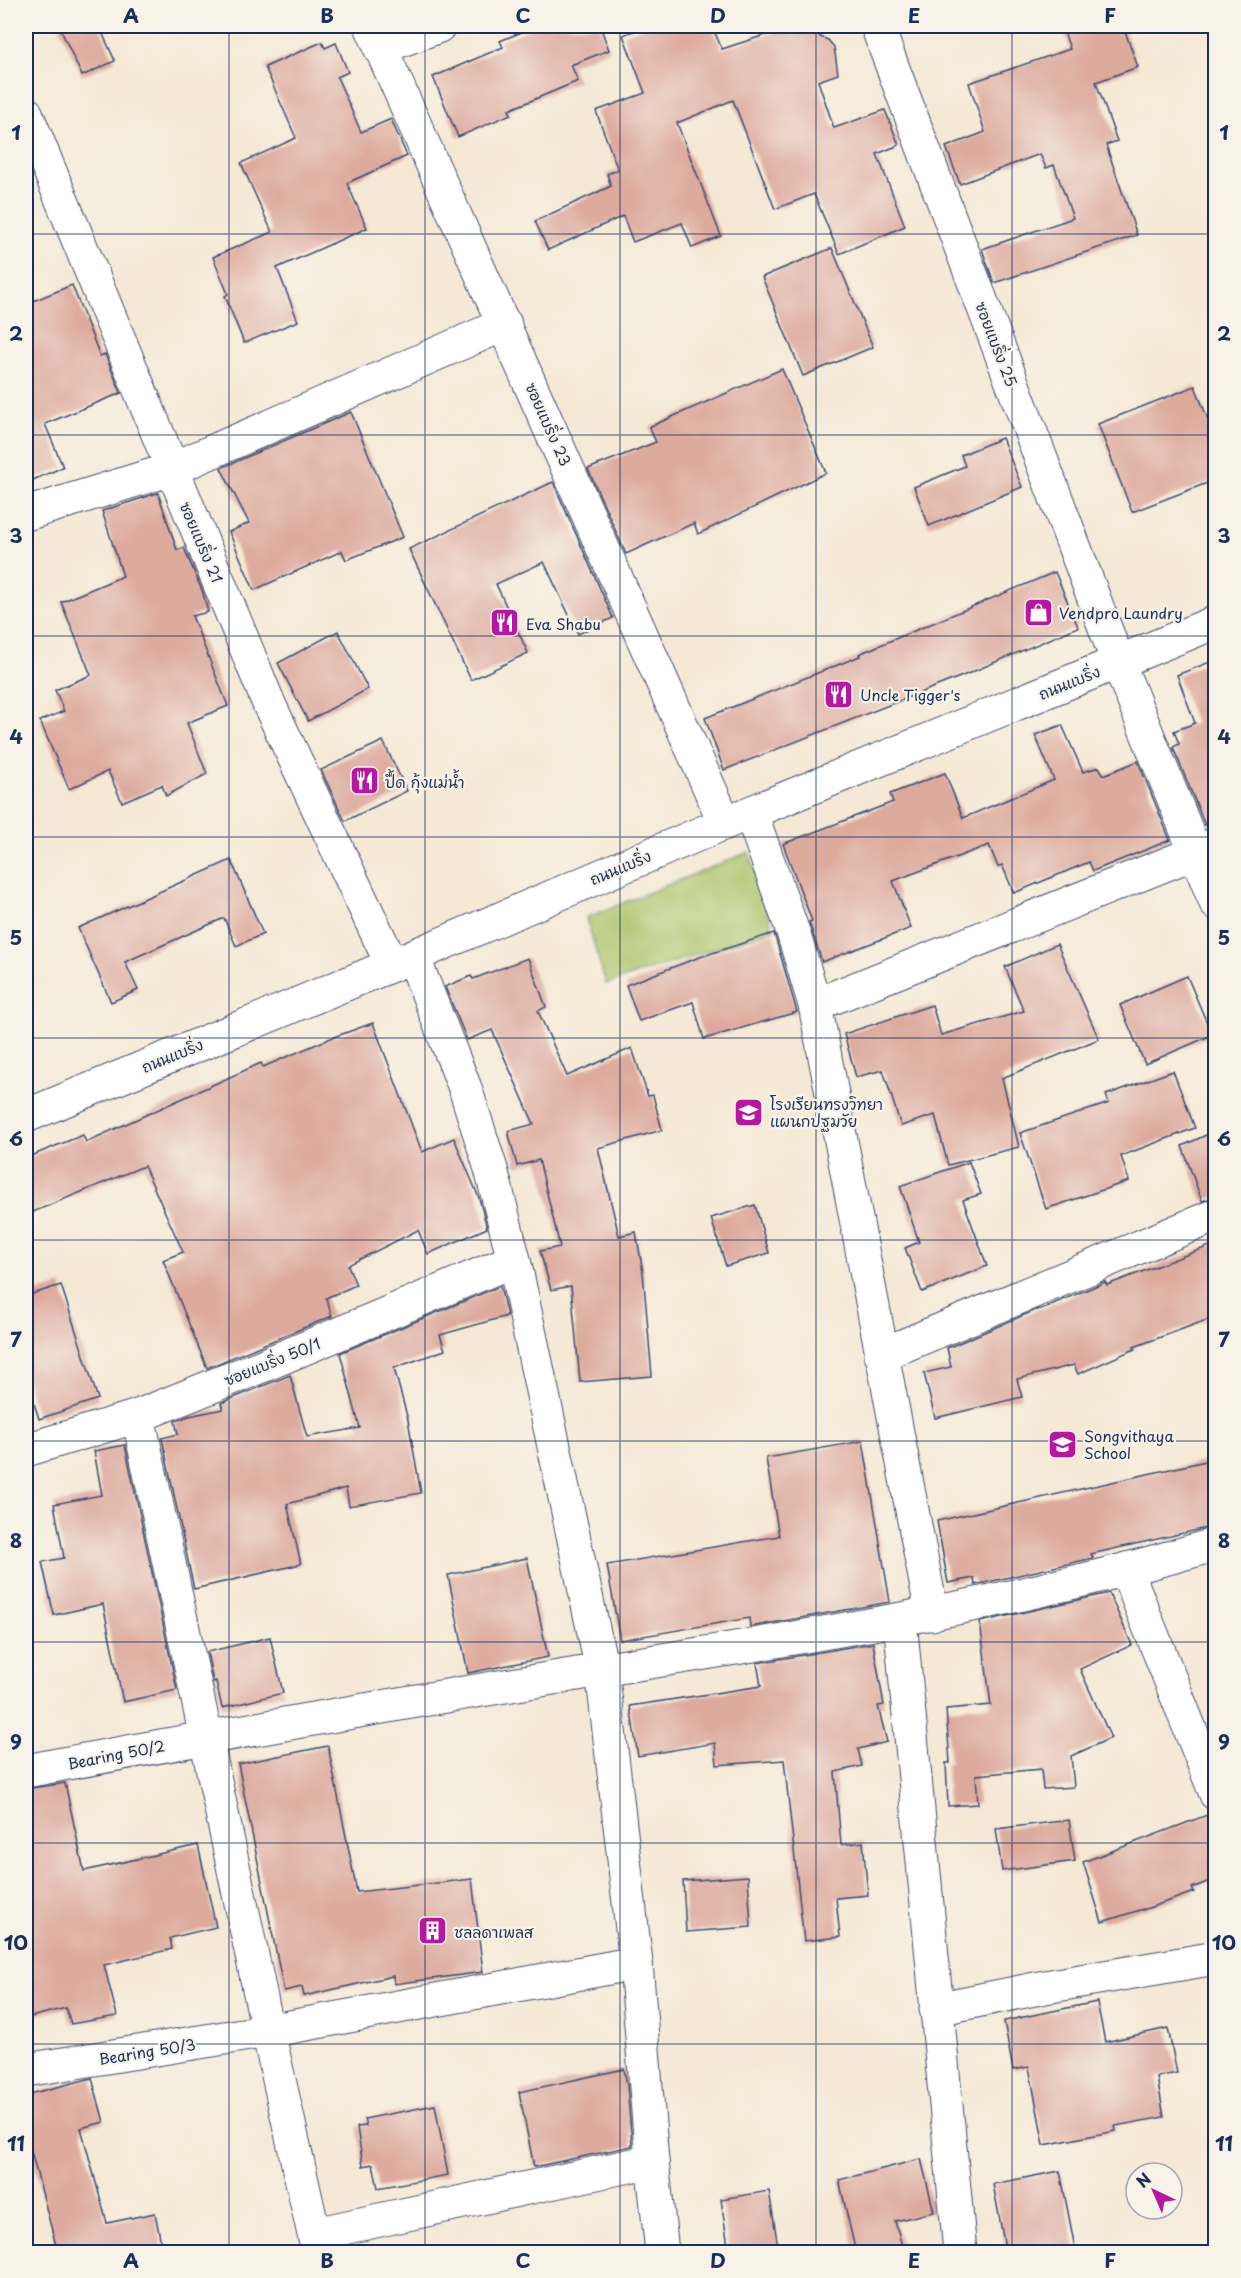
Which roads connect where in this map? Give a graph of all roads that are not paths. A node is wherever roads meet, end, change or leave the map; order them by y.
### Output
1 (439, 26) edge
2 (877, 26) edge
3 (376, 37) edge
4 (26, 113) edge
5 (505, 324) junction
6 (172, 469) junction
7 (26, 514) edge
8 (1215, 622) edge
9 (1118, 662) junction
10 (738, 818) junction
11 (1205, 848) edge
12 (1215, 903) edge
13 (403, 960) junction
14 (815, 1005) junction
15 (26, 1116) edge
16 (1215, 1215) edge
17 (514, 1260) junction
18 (881, 1355) junction
19 (138, 1416) junction
20 (26, 1450) edge
21 (1215, 1544) edge
22 (1126, 1569) junction
23 (932, 1614) junction
24 (900, 1620) junction
25 (602, 1670) junction
26 (206, 1737) junction
27 (26, 1772) edge
28 (1215, 1794) edge
29 (1215, 1958) edge
30 (636, 1964) junction
31 (936, 2009) junction
32 (268, 2031) junction
33 (26, 2070) edge
34 (651, 2161) junction
35 (316, 2243) edge
36 (662, 2253) edge
37 (960, 2253) edge

1 - 3 street
2 - 9 street, ซอยแบริ่ง 25
3 - 5 street, ซอยแบริ่ง 23
4 - 6 street, ซอยแบริ่ง 21
5 - 6 street
5 - 10 street, ซอยแบริ่ง 23
6 - 7 street
6 - 13 street, ซอยแบริ่ง 21
8 - 9 street, ถนนแบริ่ง
9 - 10 street, ถนนแบริ่ง
9 - 11 street, ซอยแบริ่ง 25
10 - 13 street, ถนนแบริ่ง
10 - 14 street, ซอยแบริ่ง 23
11 - 12 street, ซอยแบริ่ง 25
11 - 14 street
13 - 15 street, ถนนแบริ่ง
13 - 17 street, ซอยแบริ่ง 21
14 - 18 street, ซอยแบริ่ง 23
16 - 18 street
17 - 19 street, ซอยแบริ่ง 50/1
17 - 25 street, ซอยแบริ่ง 21
18 - 23 street, ซอยแบริ่ง 23
19 - 20 street, ซอยแบริ่ง 50/1
19 - 26 street
21 - 22 street, Bearing 50/2
22 - 23 street, Bearing 50/2
22 - 28 street
23 - 24 street, Bearing 50/2
24 - 25 street, Bearing 50/2
24 - 31 street
25 - 26 street, Bearing 50/2
25 - 30 street, ซอยแบริ่ง 21
26 - 27 street, Bearing 50/2
26 - 32 street
29 - 31 street
30 - 32 street, Bearing 50/3
30 - 34 street, ซอยแบริ่ง 21
31 - 37 street
32 - 33 street, Bearing 50/3
32 - 35 street
34 - 35 street
34 - 36 street, ซอยแบริ่ง 21

